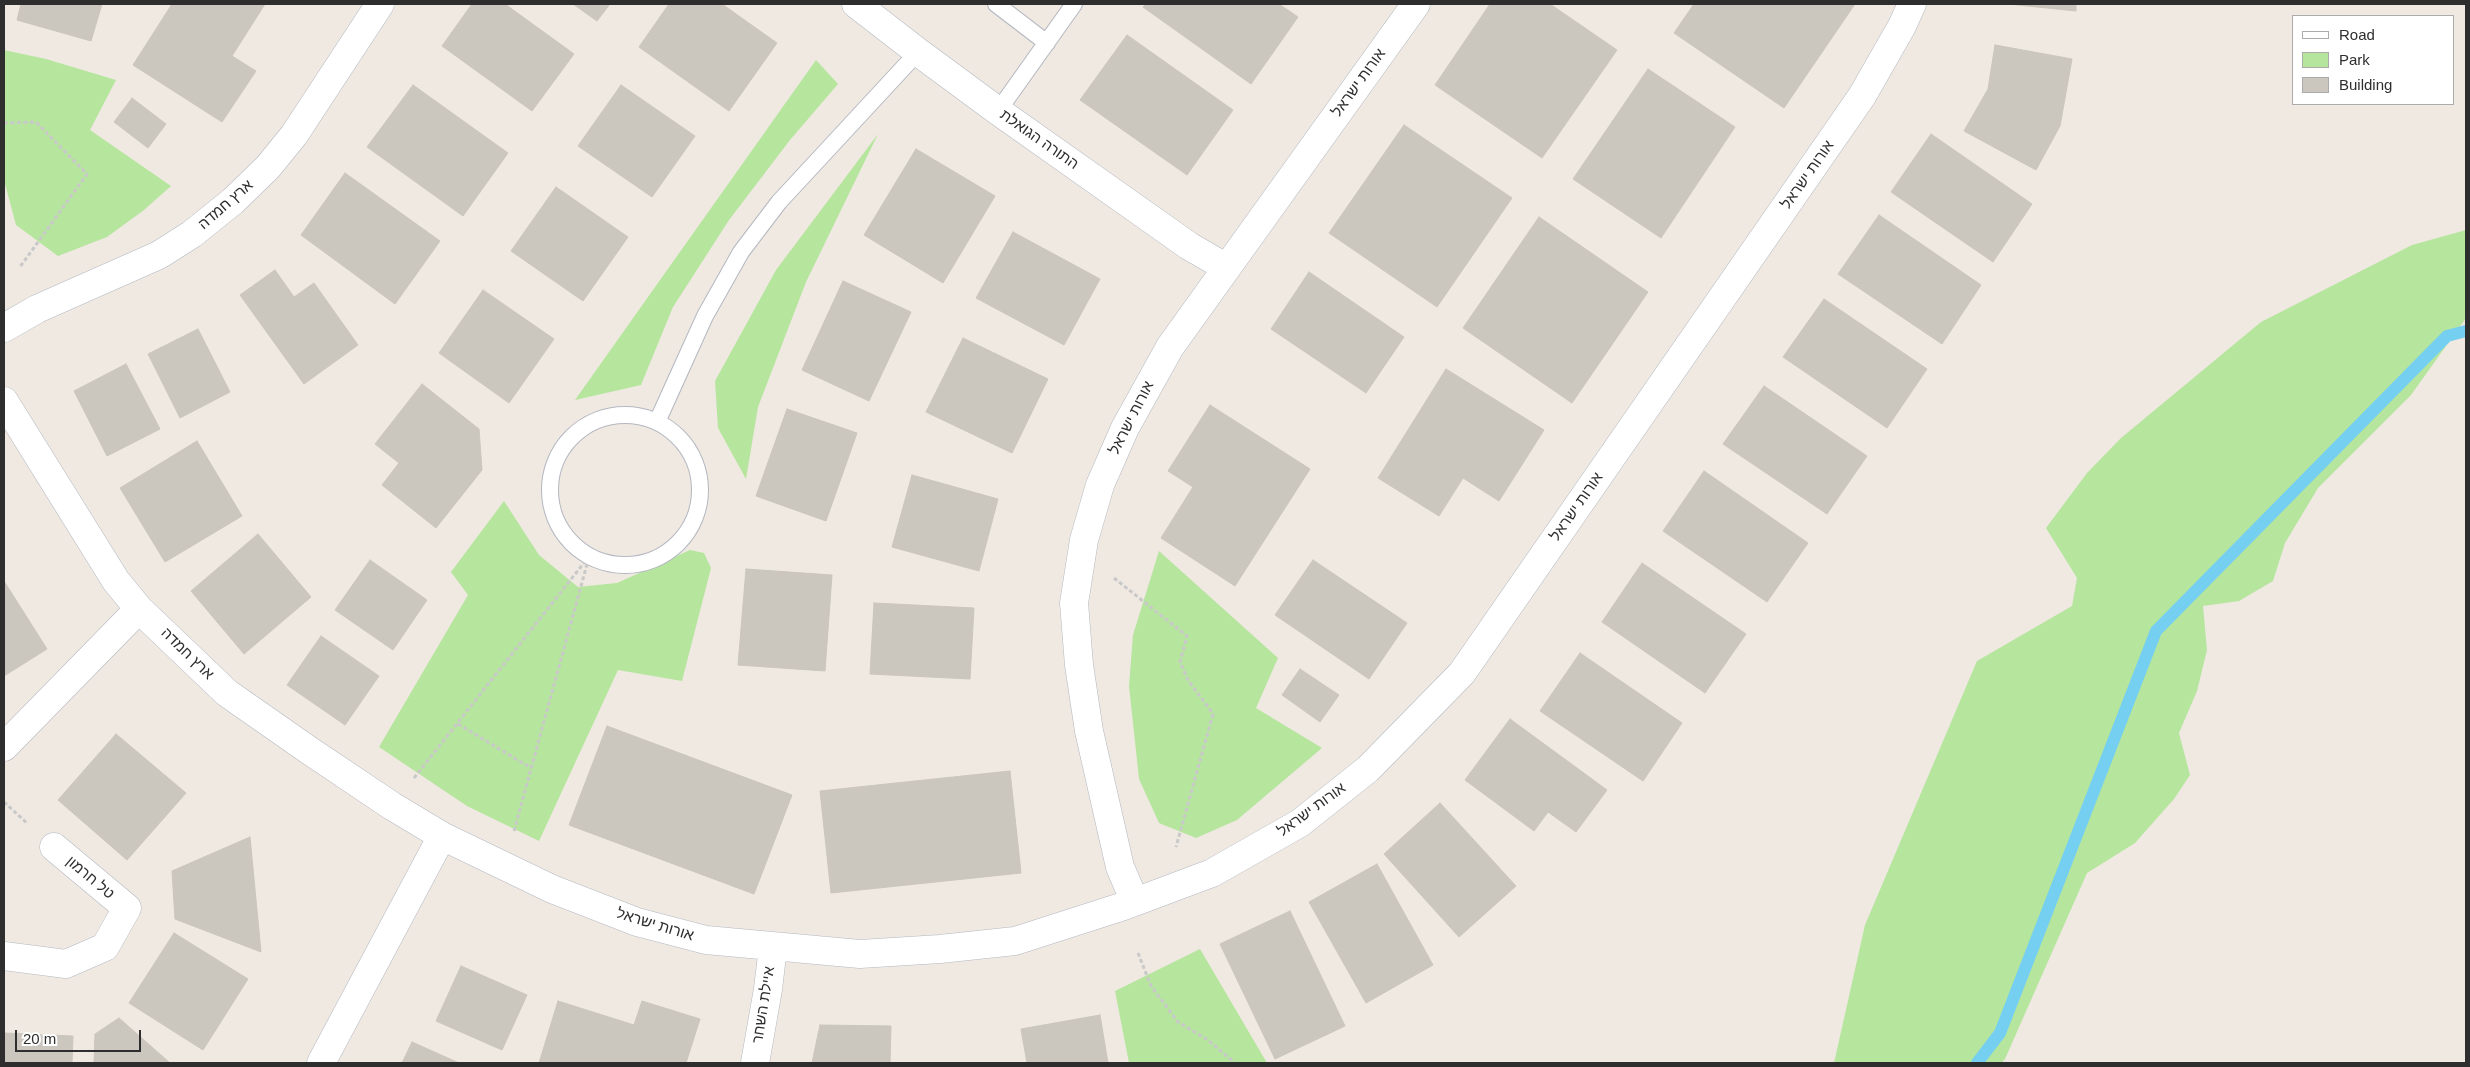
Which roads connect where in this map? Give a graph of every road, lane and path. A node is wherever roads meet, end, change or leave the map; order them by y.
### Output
1 (380, 4) edge
2 (856, 4) edge
3 (996, 4) edge
4 (1074, 4) edge
5 (1416, 4) edge
6 (1912, 4) edge
7 (1047, 43) junction
8 (918, 52) junction
9 (998, 111) junction
10 (4, 123) edge
11 (20, 267) dead end
12 (1227, 268) junction
13 (4, 328) edge
14 (4, 401) edge
15 (658, 422) junction
16 (589, 557) junction
17 (1114, 578) dead end
18 (140, 609) junction
19 (458, 724) junction
20 (4, 747) edge
21 (531, 768) junction
22 (410, 783) dead end
23 (514, 834) dead end
24 (442, 836) junction
25 (54, 847) dead end
26 (1175, 852) dead end
27 (1136, 902) junction
28 (773, 947) junction
29 (1138, 953) dead end
30 (4, 956) edge
31 (321, 1063) edge
32 (755, 1063) edge
33 (1235, 1063) edge

1 - 13 street, ארץ חמדה
2 - 8 street, התורה הגואלת
3 - 7 lane
4 - 7 lane
5 - 12 street, אורות ישראל
6 - 27 street, אורות ישראל
7 - 9 lane
8 - 9 street, התורה הגואלת
8 - 15 lane
9 - 12 street, התורה הגואלת
10 - 11 path
12 - 27 street, אורות ישראל
14 - 18 street, ארץ חמדה
15 - 16 lane
15 - 16 lane
16 - 19 path
16 - 21 path
17 - 26 path
18 - 20 street
18 - 24 street, ארץ חמדה
19 - 21 path
19 - 22 path
21 - 23 path
24 - 28 street, אורות ישראל
24 - 31 street
25 - 30 street, טל חרמון
27 - 28 street, אורות ישראל
28 - 32 street, איילת השחר
29 - 33 path

